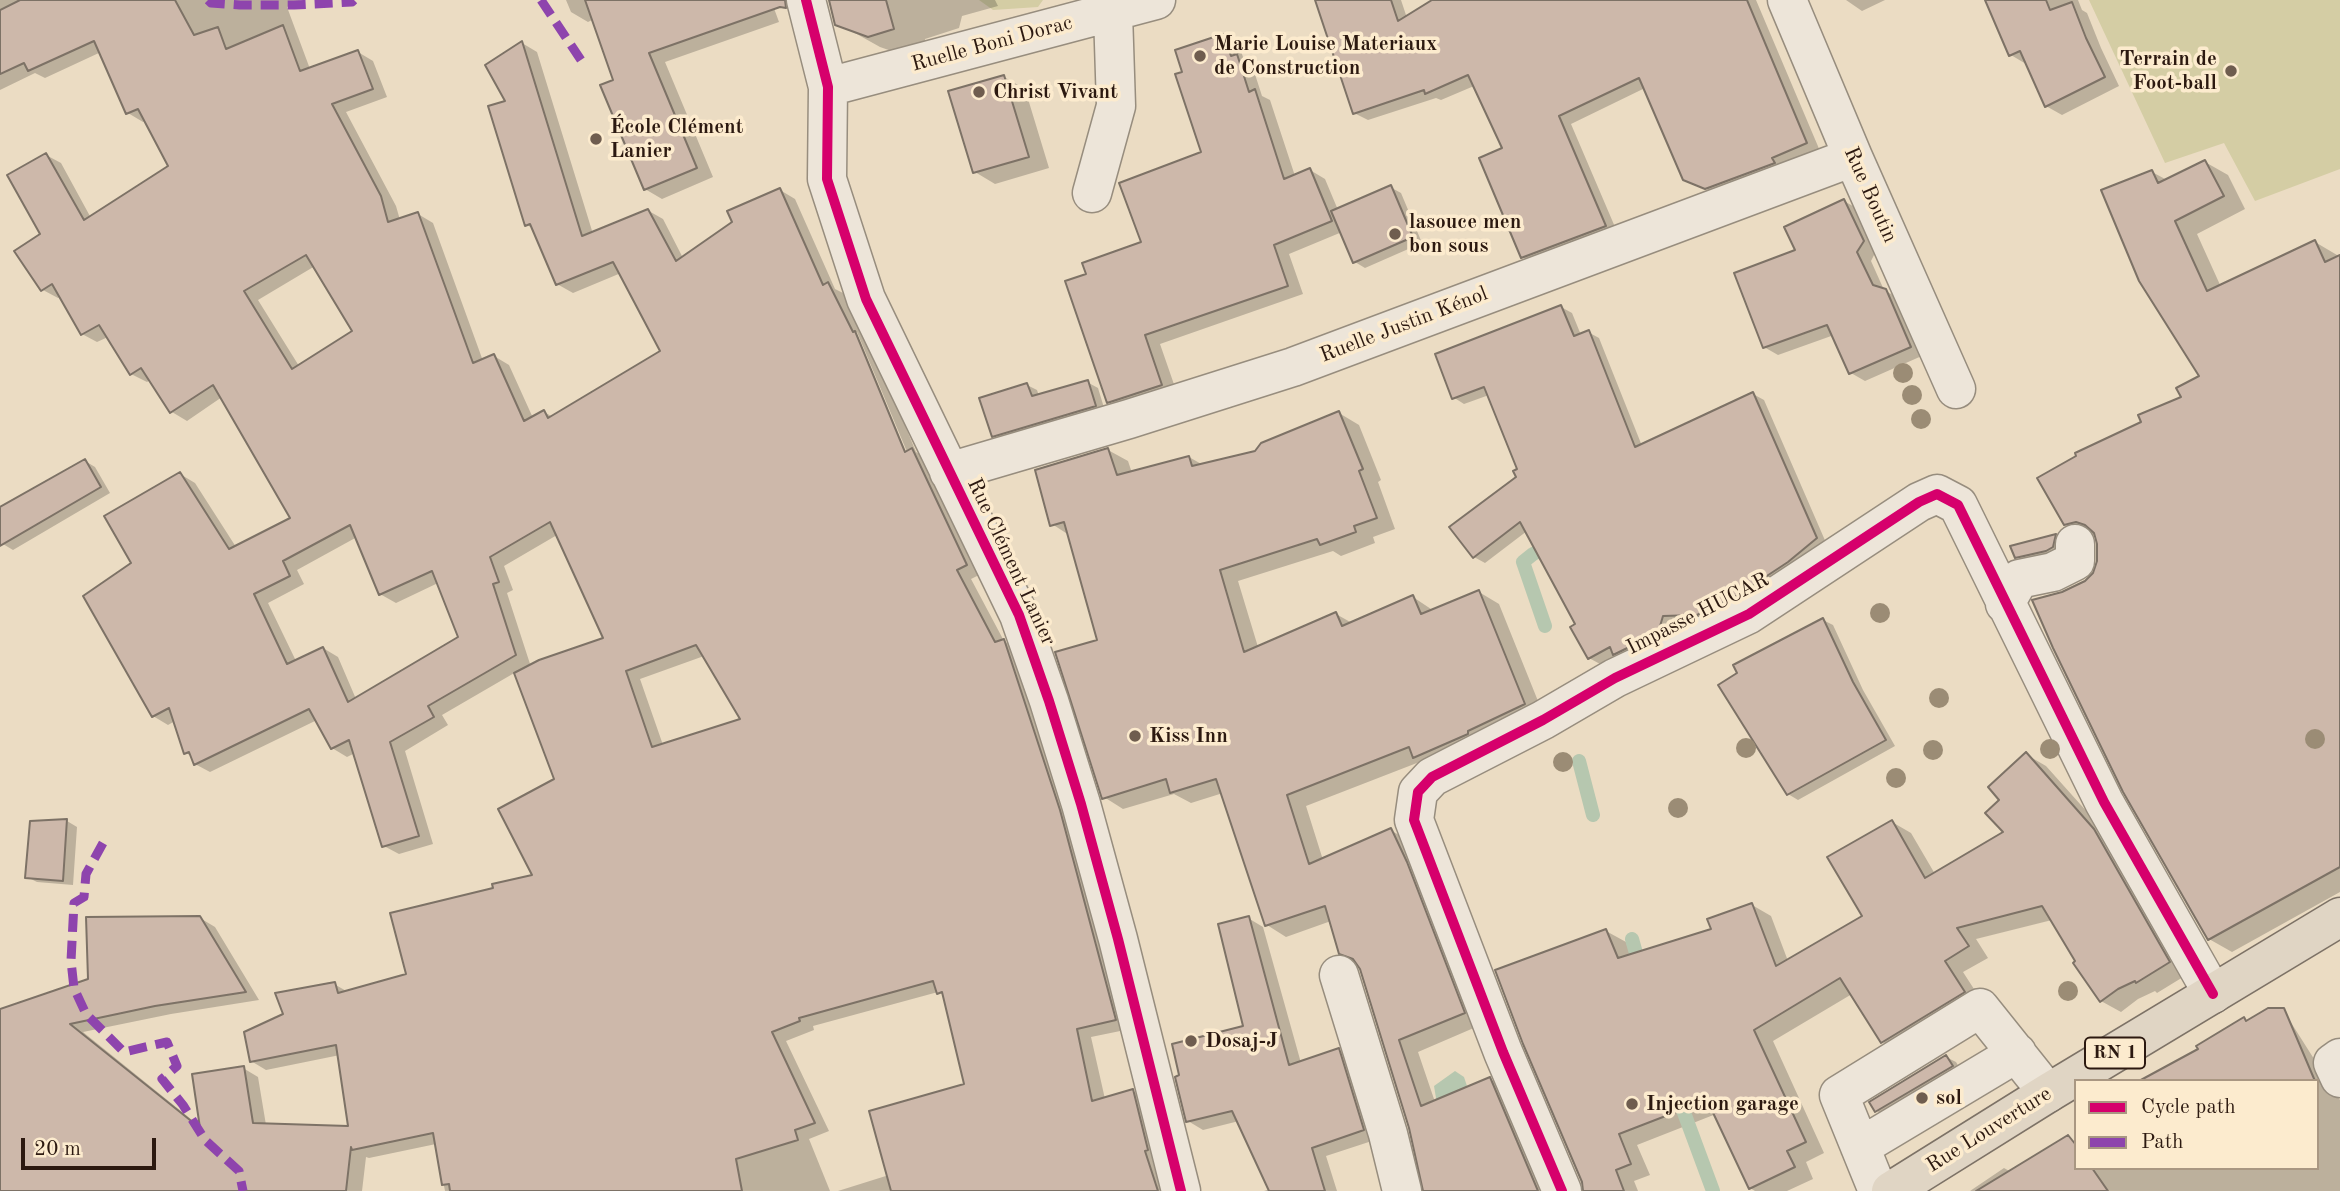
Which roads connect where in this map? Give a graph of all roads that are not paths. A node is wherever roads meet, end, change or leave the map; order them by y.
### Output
1 (806, 0) edge
2 (1156, 0) edge
3 (1787, 0) edge
4 (1113, 13) junction
5 (828, 87) junction
6 (1853, 157) junction
7 (1092, 193) dead end
8 (1956, 389) dead end
9 (949, 472) junction
10 (2075, 544) dead end
11 (2005, 604) junction
12 (2340, 917) edge
13 (1339, 975) dead end
14 (2213, 994) junction
15 (2017, 1053) junction
16 (2340, 1059) edge
17 (2340, 1077) edge
18 (2048, 1093) junction
19 (1860, 1147) junction
20 (1181, 1191) edge
21 (1402, 1191) edge
22 (1562, 1191) edge
23 (1878, 1191) edge
24 (1891, 1191) edge

1 - 5 street, Rue Clément Lanier
2 - 4 street, Ruelle Boni Dorac
3 - 6 street, Rue Boutin
4 - 5 street, Ruelle Boni Dorac
4 - 7 street
5 - 9 street, Rue Clément Lanier
6 - 8 street, Rue Boutin
6 - 9 street, Ruelle Justin Kénol
9 - 20 street, Rue Clément Lanier
10 - 11 street
11 - 14 street, Impasse HUCAR
11 - 22 street, Impasse HUCAR
12 - 14 main road, Rue Louverture / RN 1
13 - 21 street
14 - 18 main road, Rue Louverture / RN 1
15 - 18 street
15 - 19 street
15 - 19 street
16 - 17 street
18 - 24 main road, Rue Louverture / RN 1
19 - 23 street

